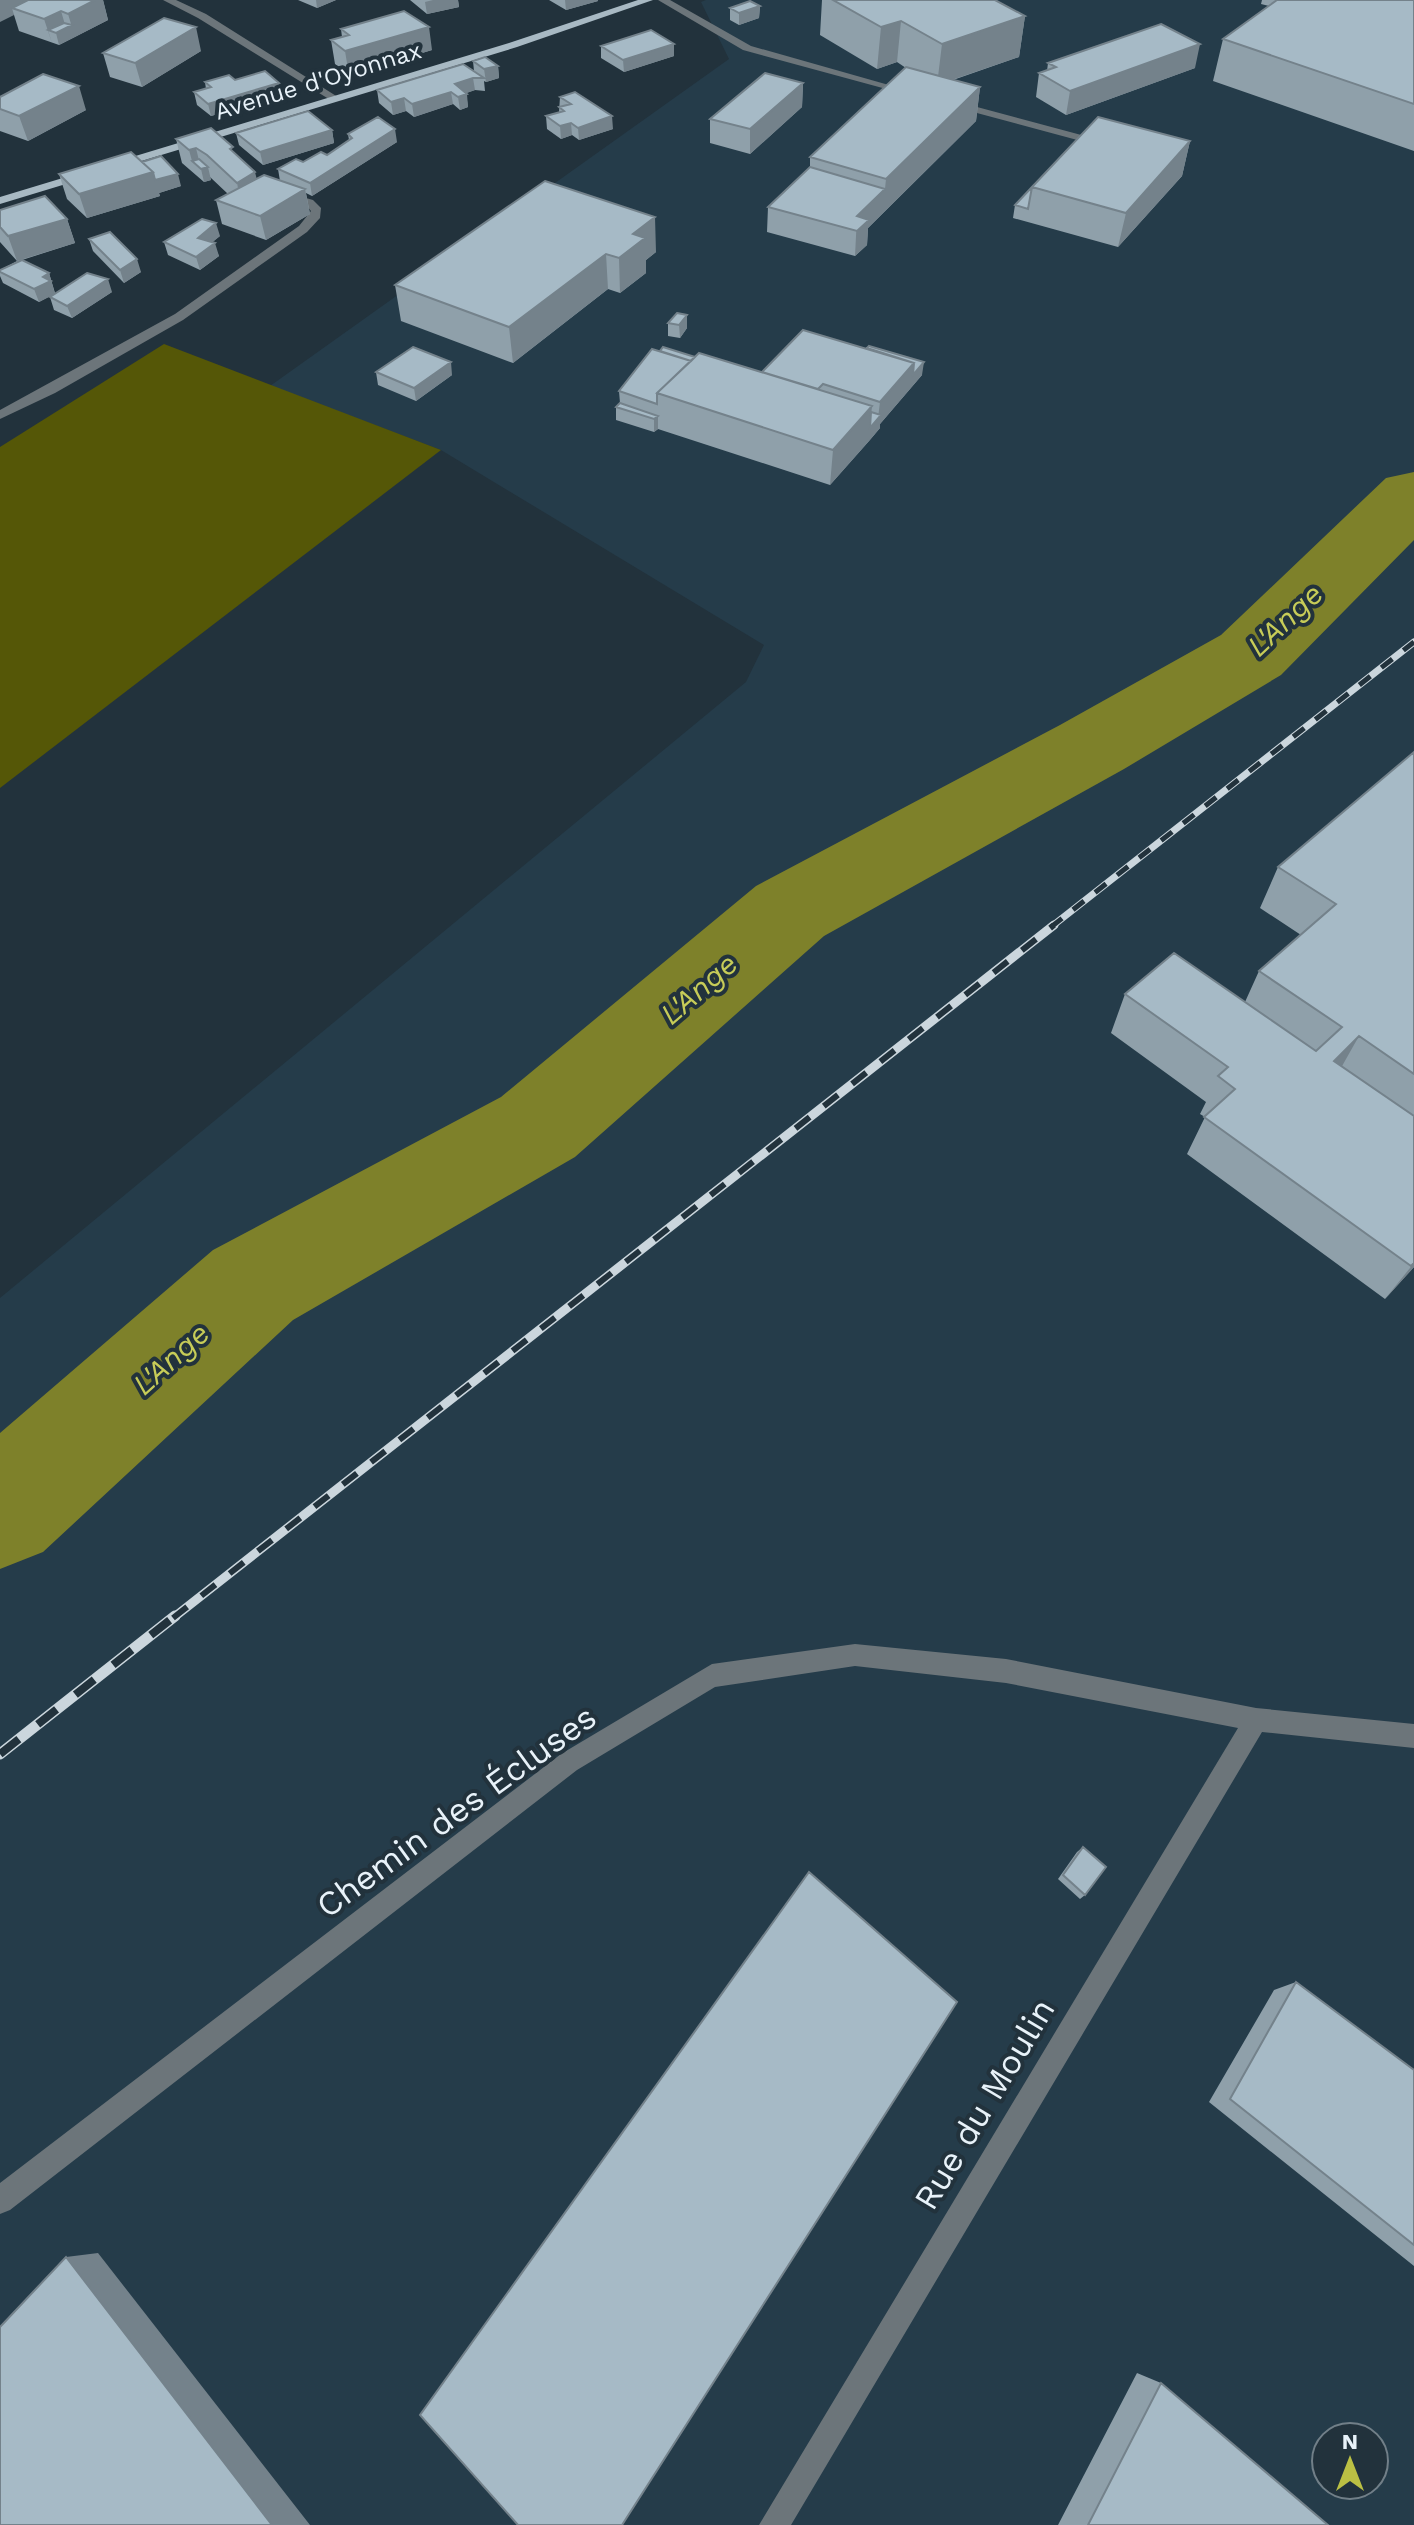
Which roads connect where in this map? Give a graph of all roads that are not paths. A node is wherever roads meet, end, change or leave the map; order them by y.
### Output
1 (168, 0) edge
2 (648, 0) edge
3 (663, 0) edge
4 (929, 97) edge
5 (336, 99) junction
6 (945, 101) edge
7 (212, 137) junction
8 (1081, 138) edge
9 (223, 148) edge
10 (271, 187) edge
11 (0, 201) edge
12 (0, 415) edge
13 (1256, 1720) junction
14 (1414, 1736) edge
15 (0, 2200) edge
16 (774, 2525) edge

1 - 5 street
2 - 5 main road, Avenue d'Oyonnax
3 - 4 street
5 - 7 main road, Avenue d'Oyonnax
6 - 8 street
7 - 9 street
7 - 11 main road, Avenue d'Oyonnax
10 - 12 street
13 - 14 street, Chemin des Écluses
13 - 15 street, Chemin des Écluses
13 - 16 street, Rue du Moulin

